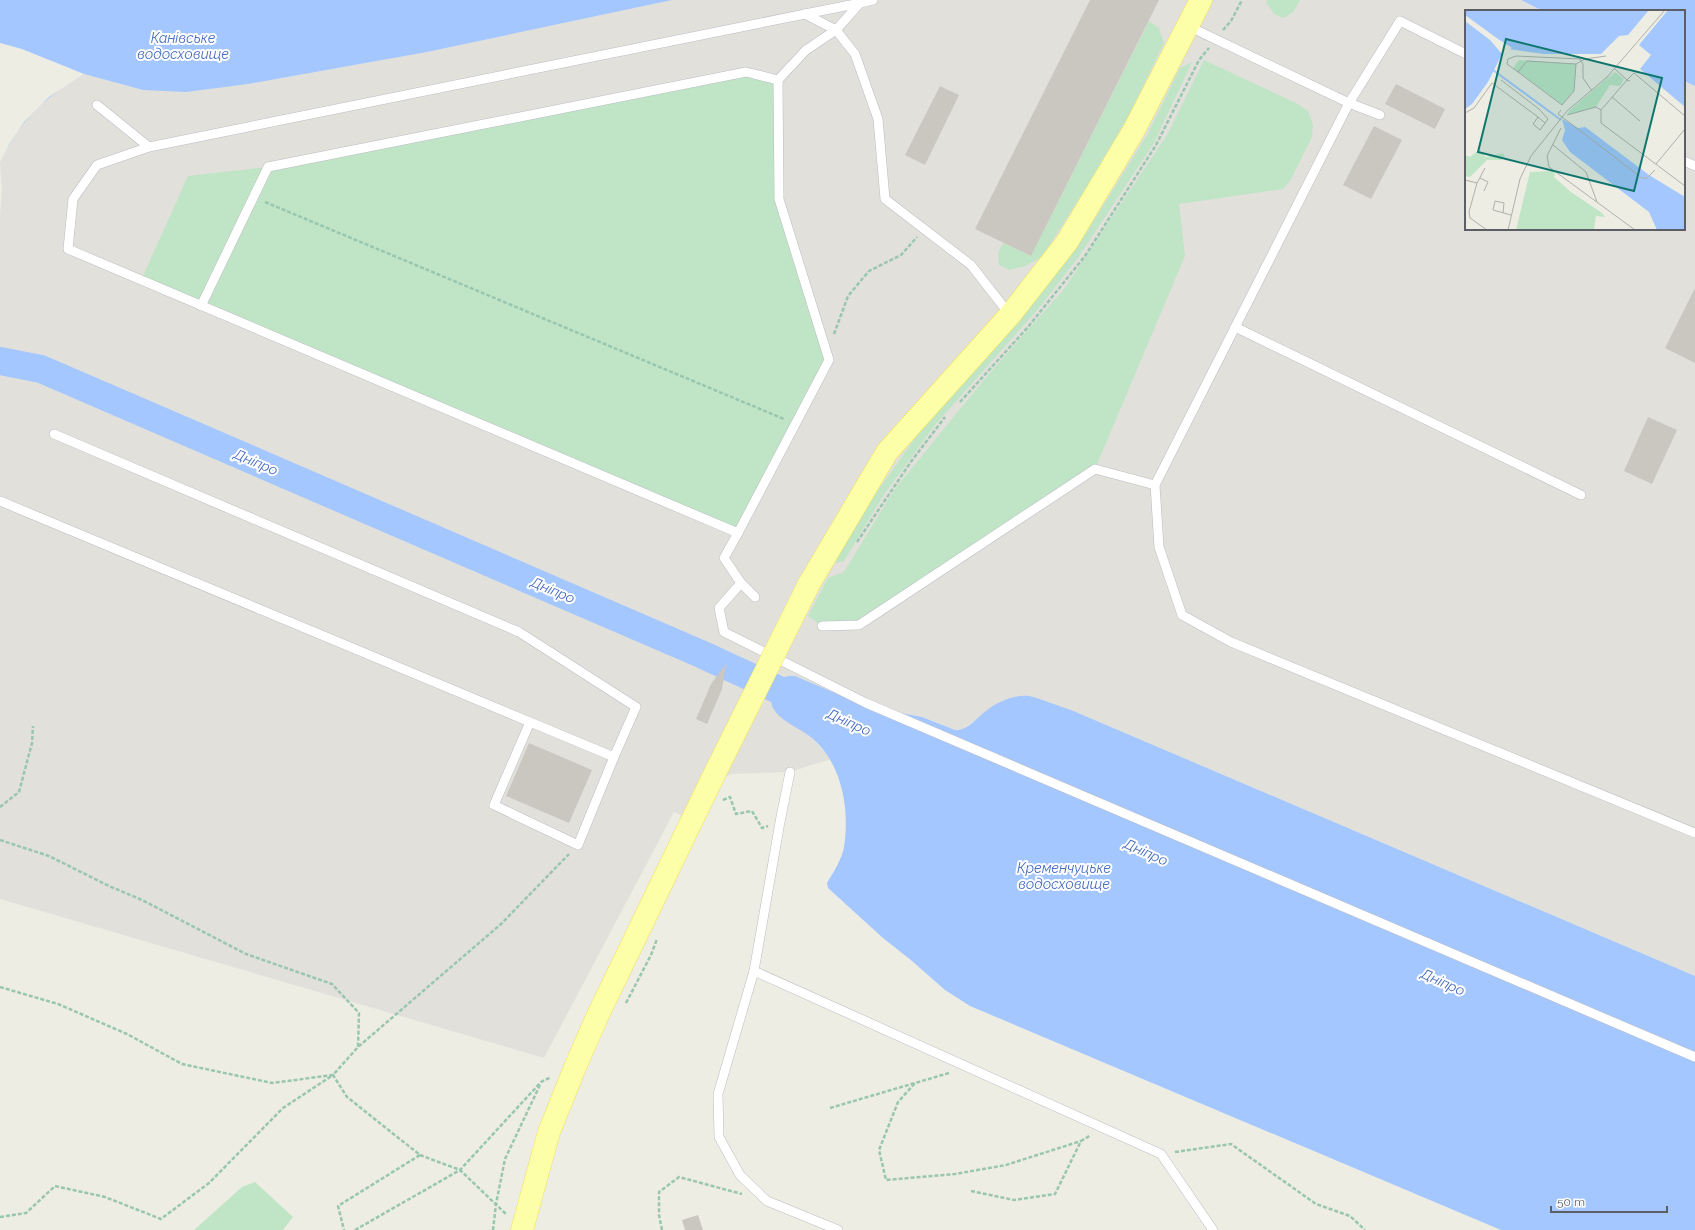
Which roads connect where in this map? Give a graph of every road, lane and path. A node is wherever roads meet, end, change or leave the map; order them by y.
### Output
1 (873, 0) edge
2 (1200, 0) edge
3 (860, 3) junction
4 (805, 14) junction
5 (1188, 26) junction
6 (836, 30) junction
7 (1465, 54) edge
8 (778, 80) junction
9 (1348, 103) junction
10 (97, 105) dead end
11 (1380, 115) dead end
12 (149, 147) junction
13 (1685, 161) edge
14 (1695, 166) edge
15 (254, 197) junction
16 (924, 229) junction
17 (202, 306) junction
18 (1010, 315) junction
19 (1236, 327) junction
20 (829, 360) junction
21 (796, 424) junction
22 (54, 434) dead end
23 (1155, 485) junction
24 (1581, 495) dead end
25 (0, 501) edge
26 (738, 533) junction
27 (741, 583) junction
28 (756, 597) dead end
29 (822, 626) dead end
30 (530, 722) junction
31 (33, 726) dead end
32 (614, 757) junction
33 (790, 772) dead end
34 (720, 801) dead end
35 (0, 807) edge
36 (780, 822) junction
37 (1695, 833) edge
38 (0, 840) edge
39 (578, 845) junction
40 (659, 934) dead end
41 (754, 971) junction
42 (0, 987) edge
43 (624, 1008) dead end
44 (358, 1047) junction
45 (1695, 1057) edge
46 (576, 1065) junction
47 (968, 1067) junction
48 (333, 1075) junction
49 (541, 1082) junction
50 (915, 1083) junction
51 (830, 1108) dead end
52 (1104, 1128) junction
53 (1081, 1141) junction
54 (420, 1154) junction
55 (1161, 1154) junction
56 (460, 1170) junction
57 (971, 1191) dead end
58 (767, 1201) junction
59 (496, 1204) junction
60 (0, 1217) edge
61 (522, 1229) edge
62 (344, 1230) edge
63 (355, 1230) edge
64 (493, 1230) edge
65 (662, 1230) edge
66 (838, 1230) edge
67 (1213, 1230) edge
68 (1365, 1230) edge

1 - 3 lane
2 - 5 main road
3 - 4 lane
3 - 6 lane
4 - 6 lane
4 - 12 lane
5 - 9 lane
5 - 18 main road
6 - 8 lane
6 - 16 lane
7 - 9 lane
8 - 15 lane
8 - 20 lane
9 - 11 lane
9 - 19 lane
10 - 12 lane
12 - 17 lane
13 - 14 lane
15 - 17 lane
15 - 21 path
16 - 18 lane
16 - 20 path
17 - 26 lane
18 - 46 main road, bridge
19 - 23 lane
19 - 24 lane
20 - 21 lane
21 - 26 lane
22 - 32 lane
23 - 29 lane
23 - 37 lane
25 - 30 lane
26 - 27 lane
27 - 28 lane
27 - 45 lane
30 - 32 lane
30 - 39 lane
31 - 35 path
32 - 39 lane
33 - 36 lane
34 - 36 path
36 - 41 lane
38 - 44 path
39 - 44 path
40 - 43 path
41 - 47 lane
41 - 58 lane
42 - 48 path
44 - 48 path
46 - 49 path
46 - 61 main road
47 - 50 path
47 - 52 lane
48 - 54 path
48 - 60 path
49 - 56 path
49 - 59 path
50 - 51 path
50 - 53 path
52 - 53 path
52 - 55 lane
53 - 57 path
54 - 56 path
54 - 62 path
55 - 67 lane
55 - 68 path
56 - 59 path
56 - 63 path
58 - 65 path
58 - 66 lane
59 - 61 path
59 - 64 path

